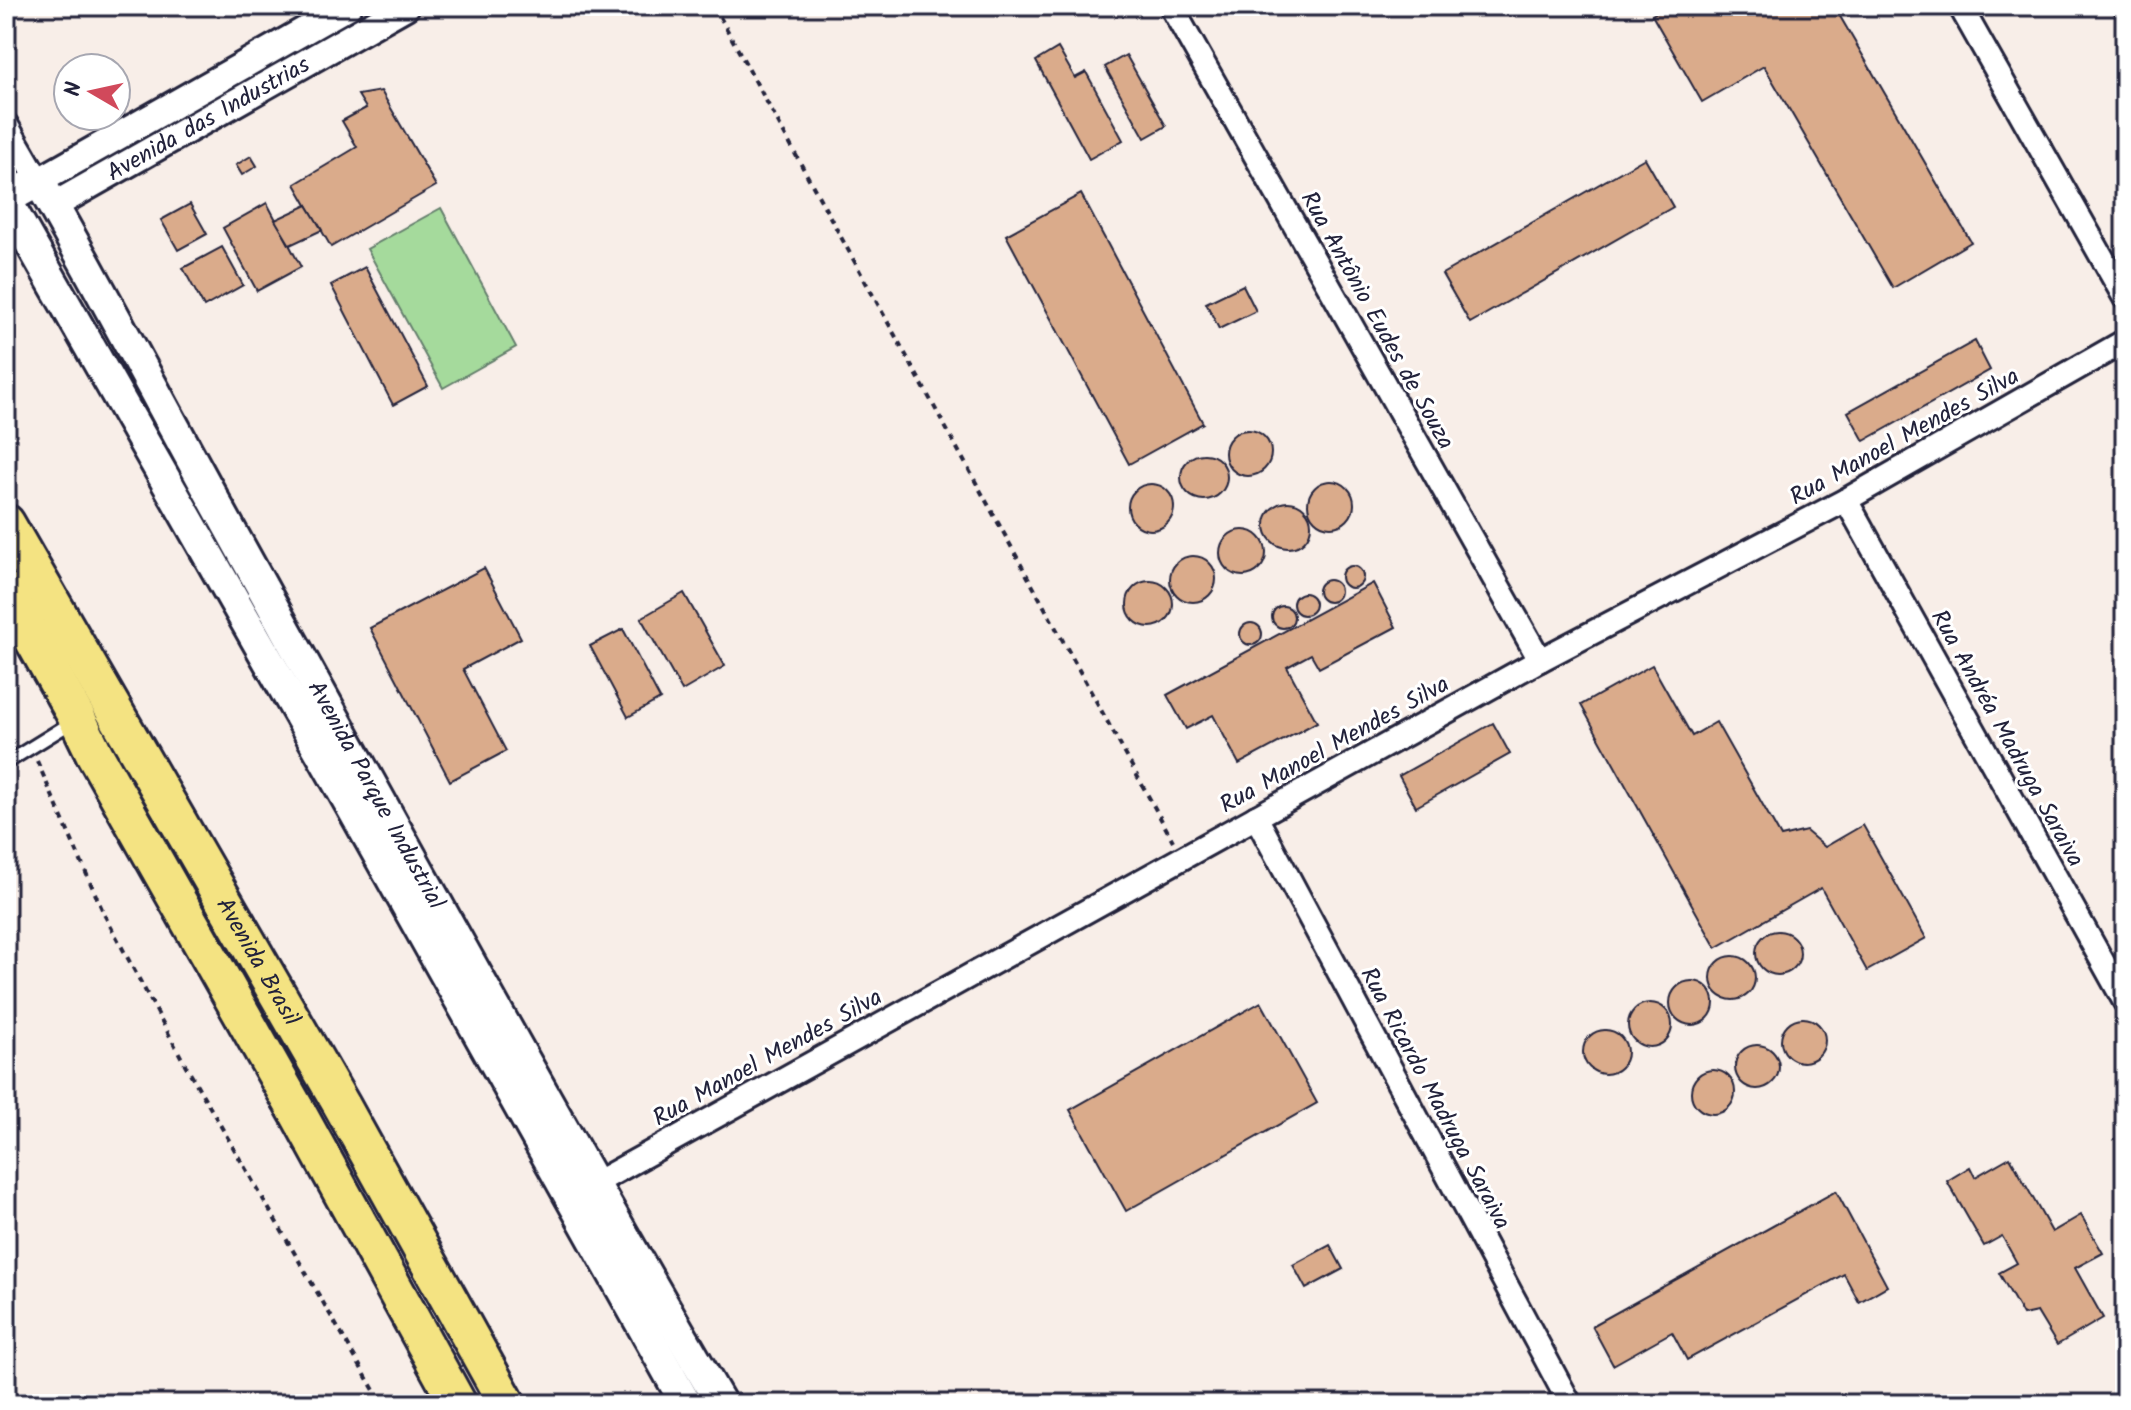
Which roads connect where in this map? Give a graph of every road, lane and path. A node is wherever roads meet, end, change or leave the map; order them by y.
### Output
1 (348, 6) edge
2 (406, 6) edge
3 (714, 6) edge
4 (1171, 6) edge
5 (1960, 6) edge
6 (370, 15) edge
7 (6, 124) edge
8 (46, 194) junction
9 (9, 212) edge
10 (2125, 298) edge
11 (2125, 341) edge
12 (1846, 500) junction
13 (6, 523) edge
14 (244, 554) junction
15 (217, 570) junction
16 (6, 591) edge
17 (1540, 660) junction
18 (77, 718) junction
19 (31, 748) junction
20 (6, 763) edge
21 (1256, 817) junction
22 (386, 840) junction
23 (1181, 858) junction
24 (2125, 1002) edge
25 (299, 1115) junction
26 (581, 1190) junction
27 (382, 1404) edge
28 (432, 1404) edge
29 (458, 1404) edge
30 (507, 1404) edge
31 (686, 1404) edge
32 (721, 1404) edge
33 (1570, 1404) edge

1 - 8 street, Avenida das Industrias
2 - 6 street, Avenida das Industrias
3 - 23 path
4 - 17 street, Rua Antônio Eudes de Souza
5 - 10 street
6 - 8 street, Avenida das Industrias
7 - 8 street
8 - 9 main road, Avenida das Industrias
8 - 14 main road, Avenida Parque Industrial
9 - 15 main road, Avenida Parque Industrial
11 - 12 street, Rua Manoel Mendes Silva
12 - 17 street, Rua Manoel Mendes Silva
12 - 24 street, Rua Andréa Madruga Saraiva
13 - 30 highway, Avenida Brasil
14 - 15 main road
14 - 22 main road, Avenida Parque Industrial
15 - 22 main road, Avenida Parque Industrial
16 - 18 highway, Avenida Brasil
17 - 21 street, Rua Manoel Mendes Silva
18 - 19 lane
18 - 25 highway, Avenida Brasil
19 - 20 lane
19 - 27 path
21 - 23 street, Rua Manoel Mendes Silva
21 - 33 street, Rua Ricardo Madruga Saraiva
22 - 26 main road, Avenida Parque Industrial
23 - 26 street, Rua Manoel Mendes Silva
25 - 28 highway
25 - 29 highway, Avenida Brasil
26 - 31 main road, Avenida Parque Industrial
26 - 32 main road, Avenida Parque Industrial

